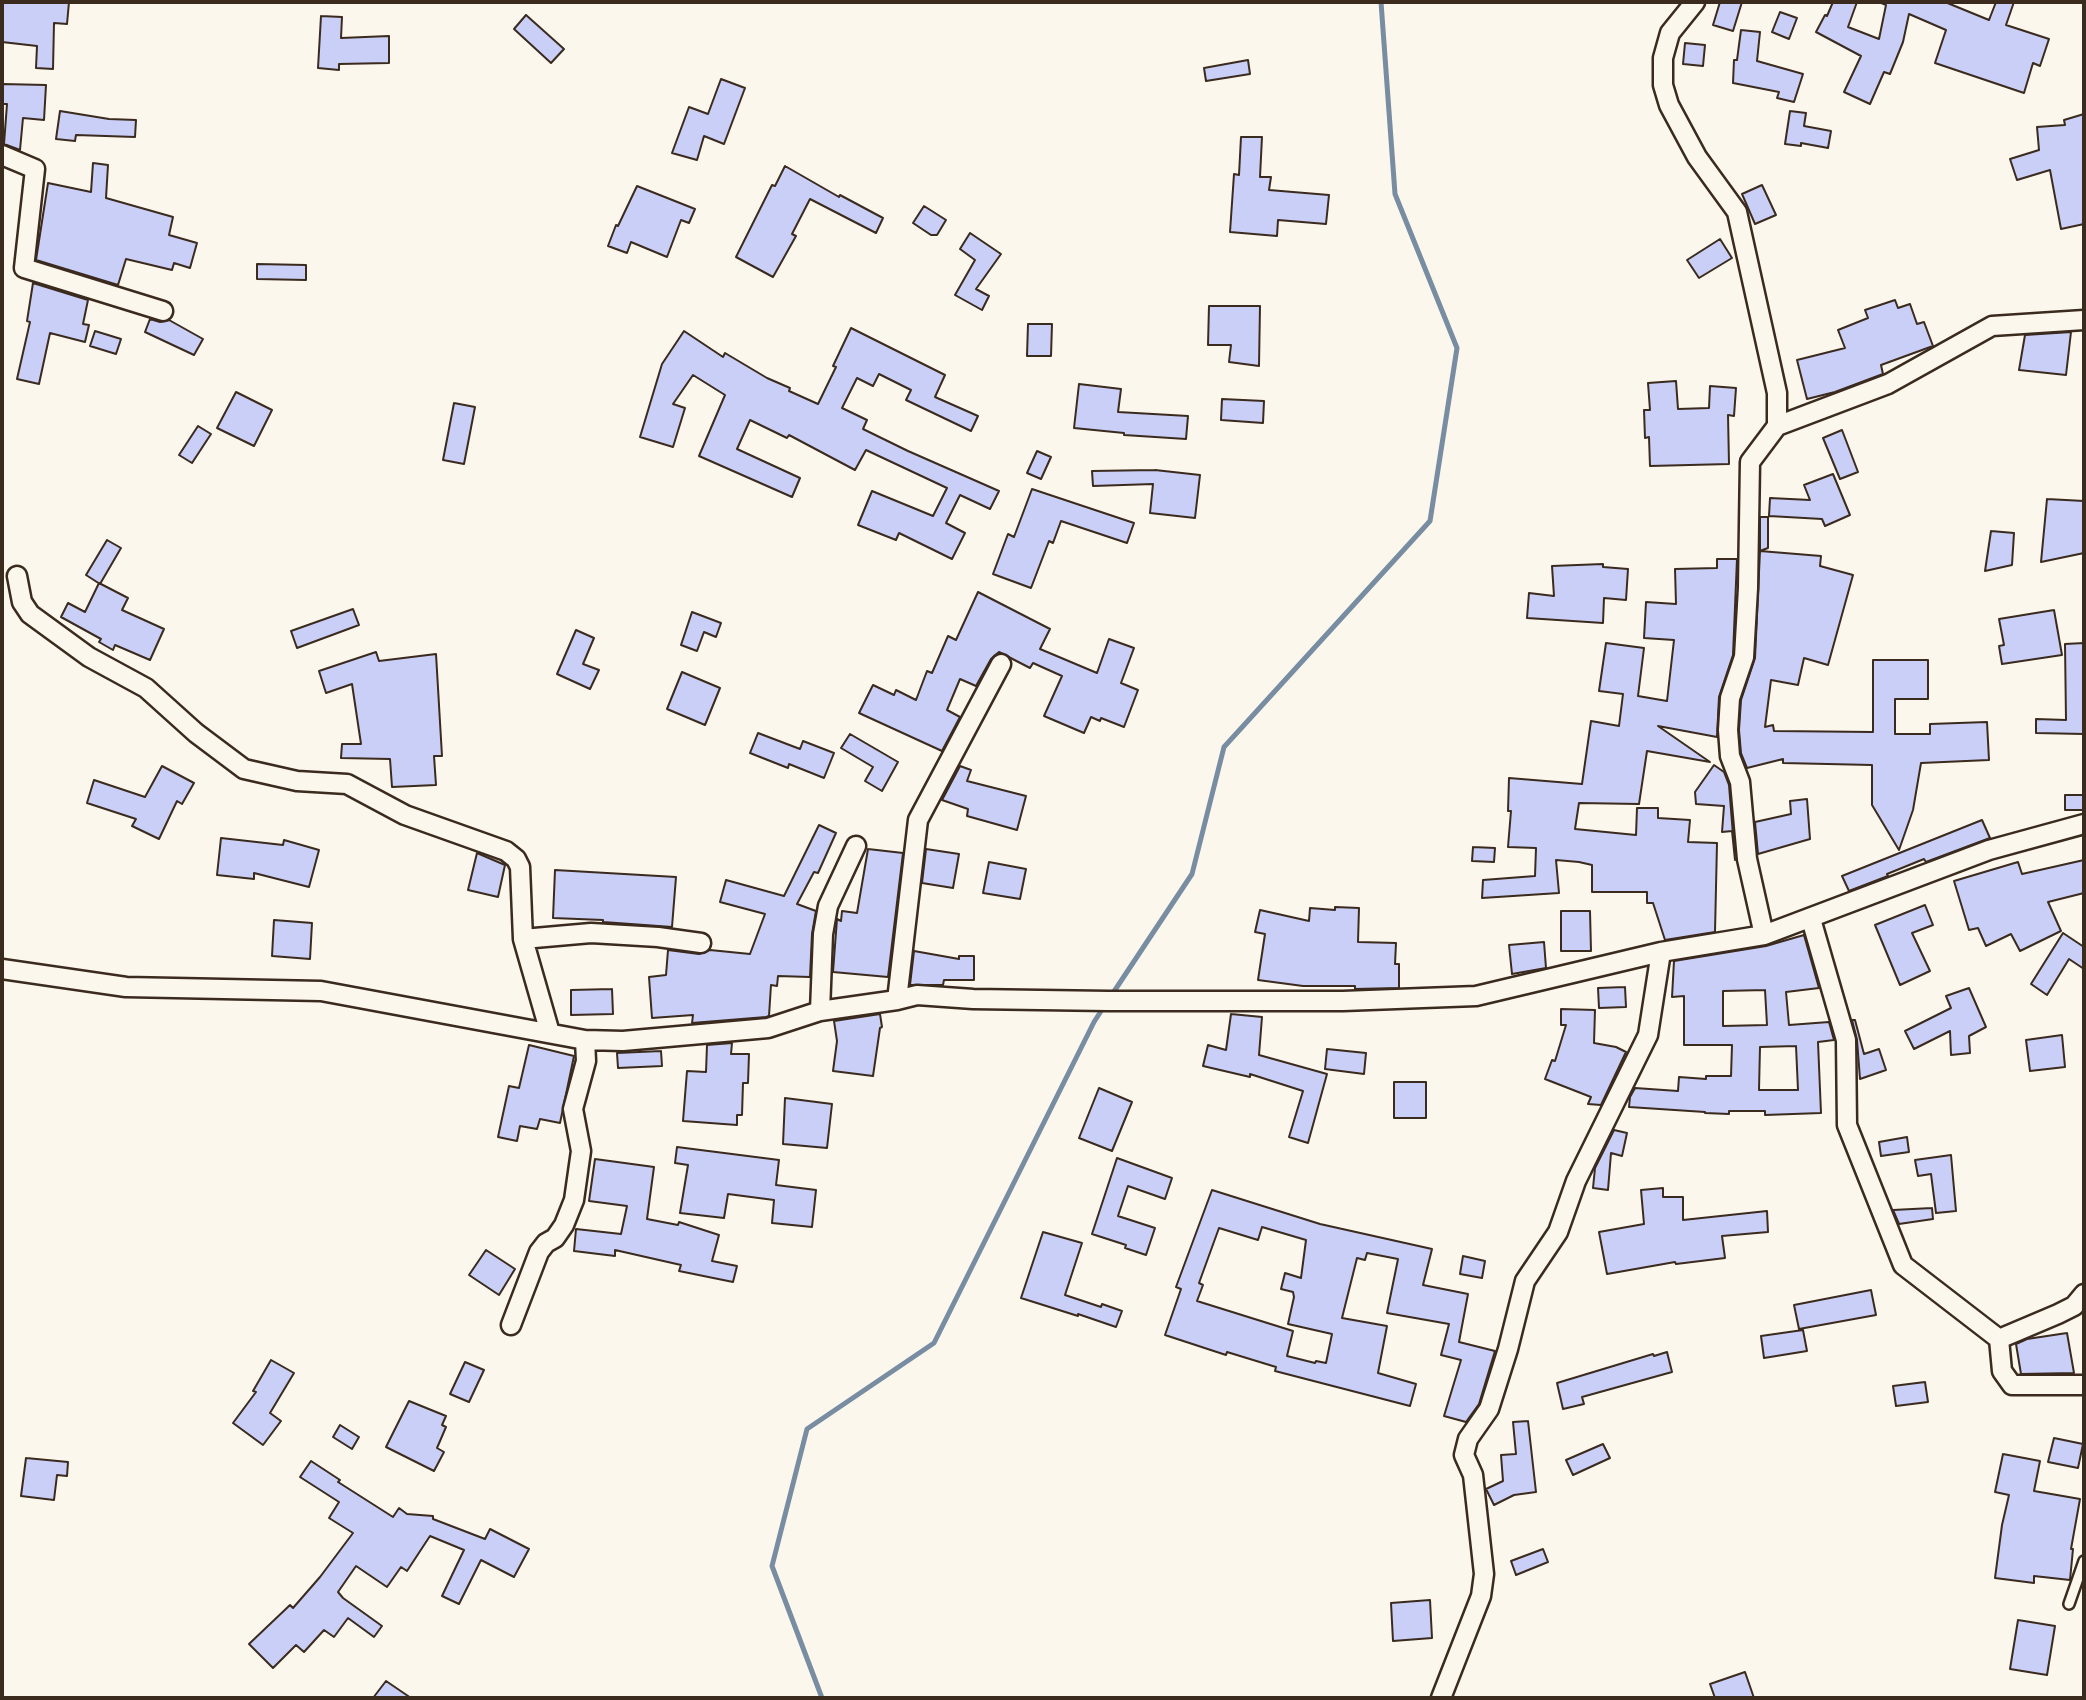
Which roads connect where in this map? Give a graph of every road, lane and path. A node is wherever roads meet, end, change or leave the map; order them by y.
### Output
1 (1695, 2) edge
2 (2, 155) edge
3 (163, 311) dead end
4 (2084, 320) edge
5 (1777, 426) junction
6 (17, 576) dead end
7 (1001, 664) dead end
8 (2084, 824) edge
9 (856, 846) dead end
10 (1811, 919) junction
11 (1764, 935) junction
12 (523, 939) junction
13 (701, 943) dead end
14 (1661, 952) junction
15 (2, 969) edge
16 (897, 1000) junction
17 (820, 1011) junction
18 (550, 1033) junction
19 (585, 1040) junction
20 (2084, 1294) edge
21 (511, 1325) dead end
22 (1999, 1339) junction
23 (2084, 1385) edge
24 (2084, 1561) edge
25 (2069, 1604) dead end
26 (1441, 1698) edge

1 - 5 street
2 - 3 street
4 - 5 street
5 - 11 street
6 - 12 street
7 - 16 street
8 - 10 street
9 - 17 street
10 - 11 street
10 - 22 street
11 - 14 street
12 - 13 street
12 - 18 street
14 - 16 street
14 - 26 street
15 - 18 street
16 - 17 street
17 - 19 street
18 - 19 street
19 - 21 street
20 - 22 street
22 - 23 street
24 - 25 lane

